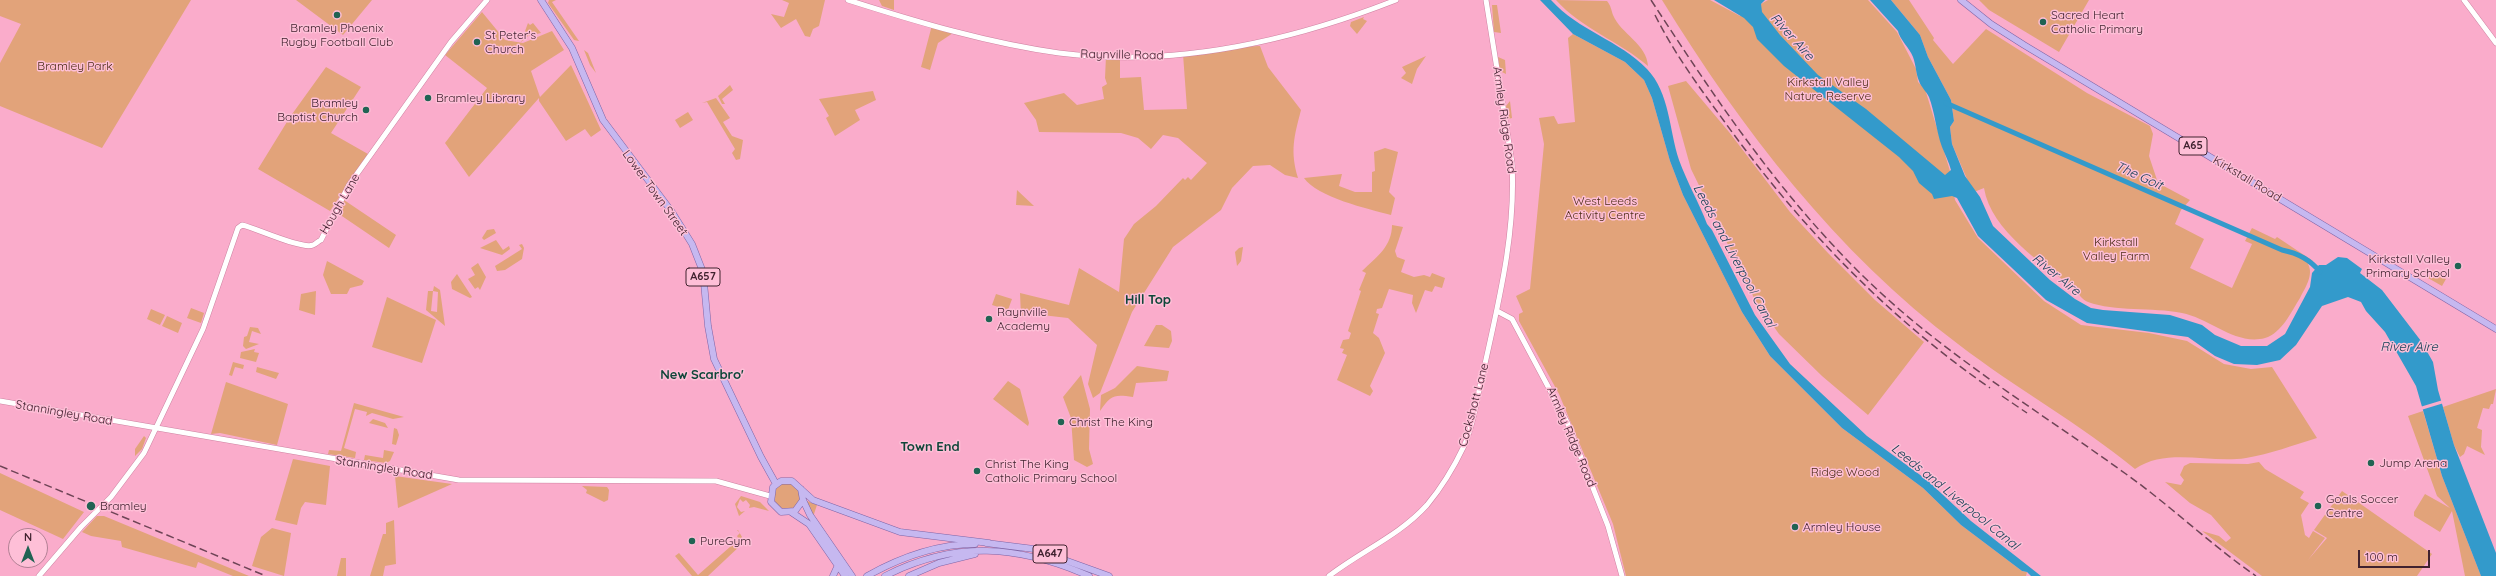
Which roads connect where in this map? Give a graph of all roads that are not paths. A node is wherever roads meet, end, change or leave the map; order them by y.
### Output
1 (488, 0) edge
2 (541, 0) edge
3 (848, 0) edge
4 (1396, 0) edge
5 (1486, 0) edge
6 (1961, 0) edge
7 (2464, 0) edge
8 (2496, 43) edge
9 (1497, 311) junction
10 (2496, 329) edge
11 (1491, 343) joint
12 (0, 401) edge
13 (154, 429) junction
14 (776, 484) junction
15 (801, 489) junction
16 (770, 496) junction
17 (803, 500) junction
18 (791, 512) junction
19 (989, 543) junction
20 (992, 550) junction
21 (838, 566) junction
22 (40, 574) edge
23 (35, 576) edge
24 (833, 576) edge
25 (845, 576) edge
26 (852, 576) edge
27 (867, 576) edge
28 (885, 576) edge
29 (909, 576) edge
30 (1089, 576) edge
31 (1109, 576) edge
32 (1329, 576) edge
33 (1622, 576) edge

1 - 13 street, Hough Lane
2 - 14 main road, Lower Town Street / A657
3 - 4 street, Raynville Road
5 - 9 street, Armley Ridge Road
6 - 10 main road, Kirkstall Road / A65
7 - 8 street
9 - 11 street, Armley Ridge Road
9 - 33 street, Armley Ridge Road
11 - 32 street, Cockshott Lane
12 - 13 street, Stanningley Road
13 - 16 street, Stanningley Road
13 - 22 street
14 - 15 main road
14 - 16 main road
15 - 17 main road
15 - 19 main road, A647
16 - 18 main road
17 - 18 main road
17 - 26 main road
18 - 21 main road
19 - 27 main road, A647
19 - 31 main road, A647
20 - 28 main road, A647
20 - 29 main road, A647
20 - 30 main road, A647
21 - 24 main road
21 - 25 main road
22 - 23 street

